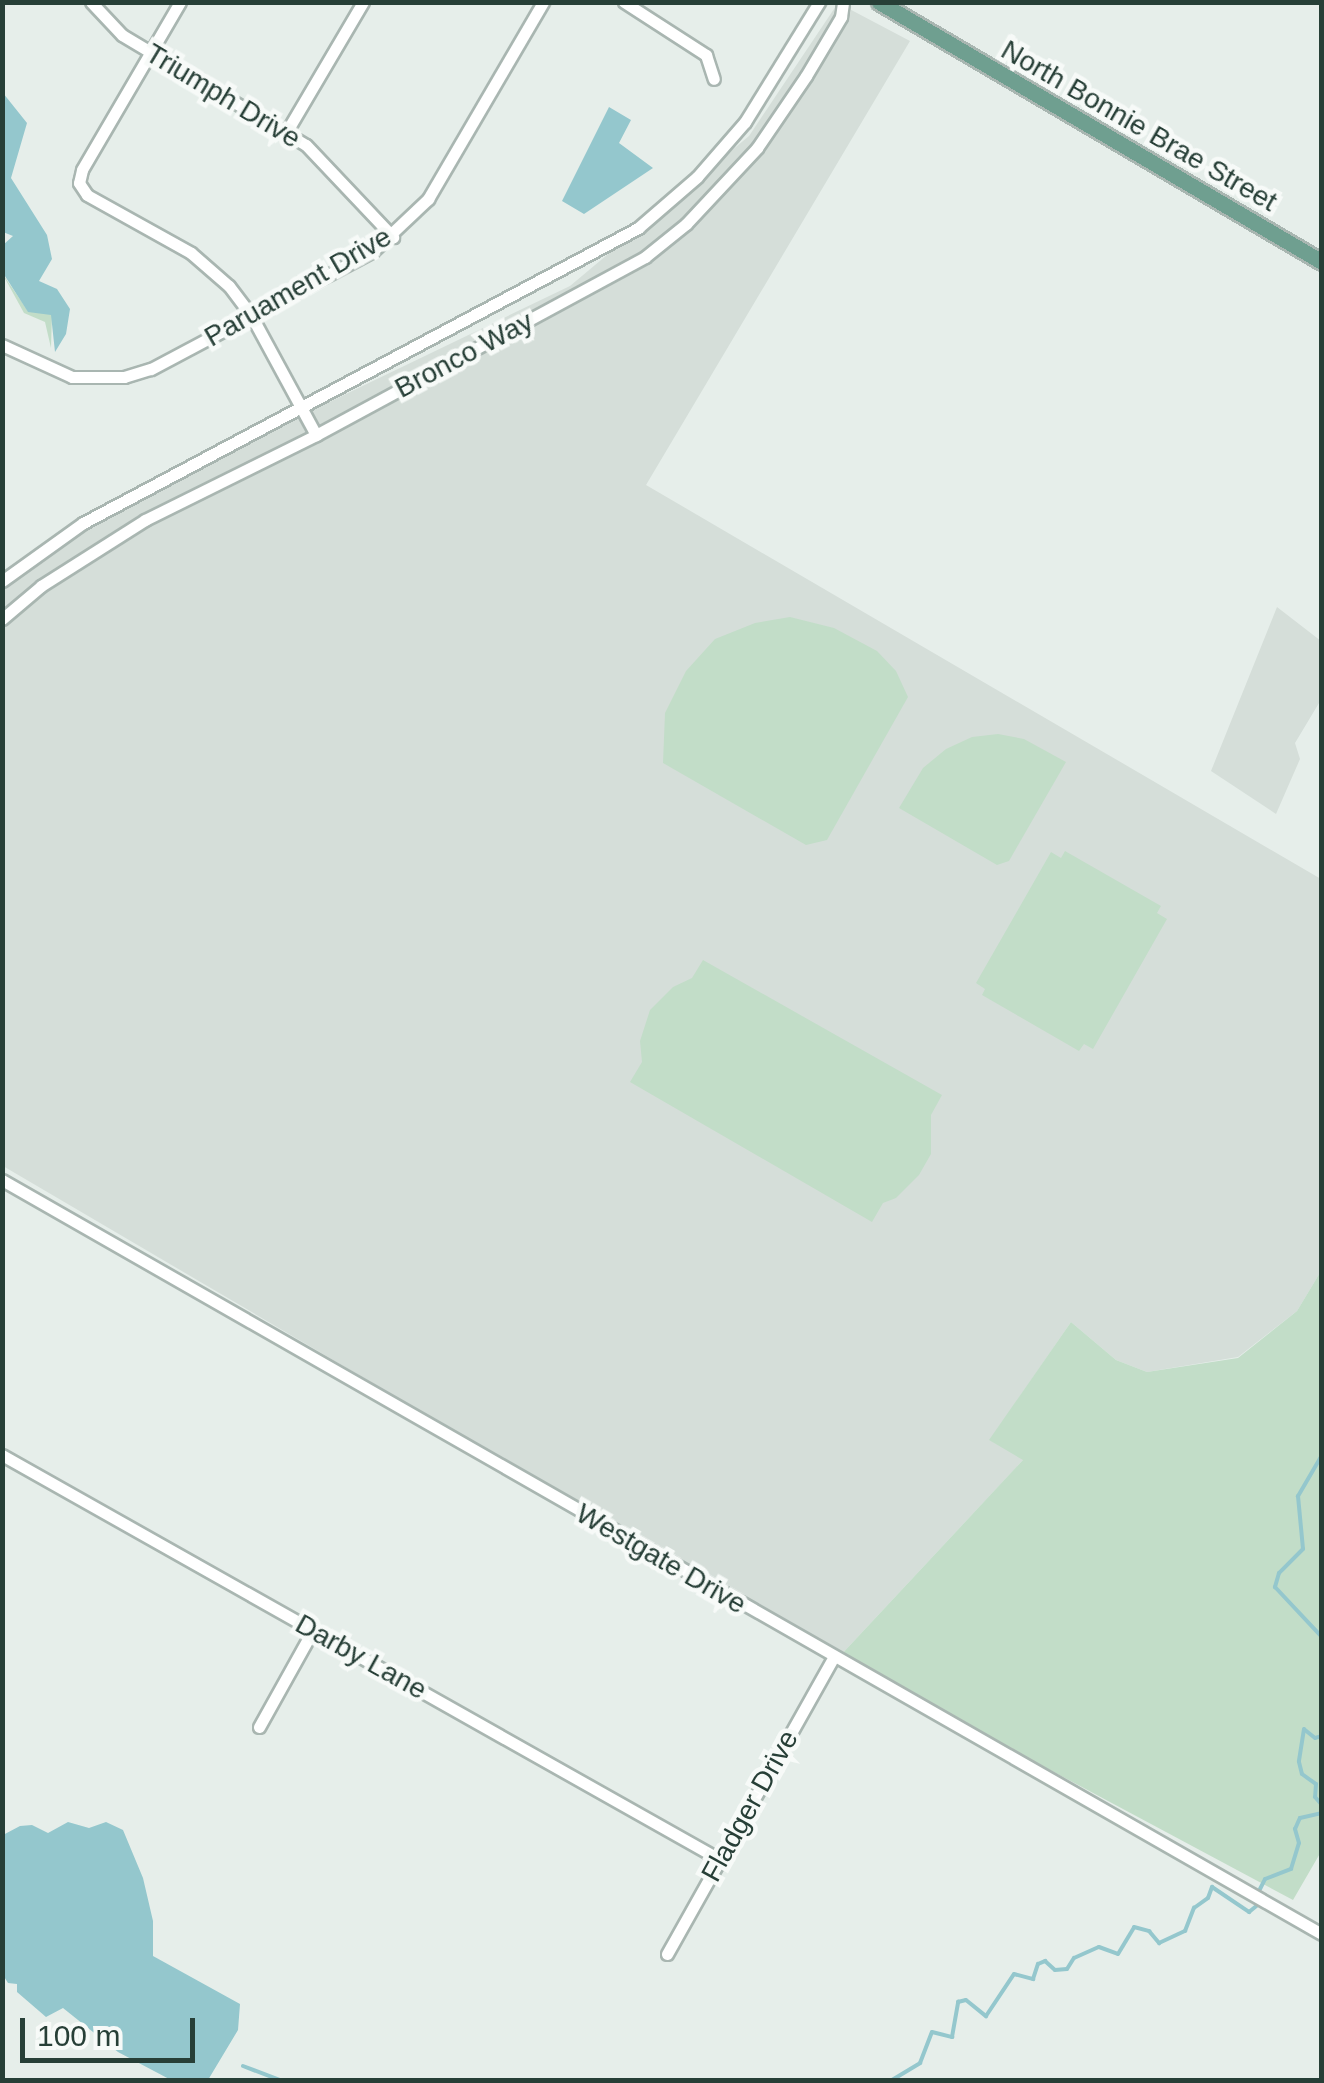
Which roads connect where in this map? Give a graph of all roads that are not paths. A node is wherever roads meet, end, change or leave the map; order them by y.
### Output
1 (91, 2) edge
2 (180, 2) edge
3 (363, 2) edge
4 (542, 2) edge
5 (624, 2) edge
6 (819, 2) edge
7 (843, 2) edge
8 (879, 2) edge
9 (150, 52) junction
10 (714, 79) dead end
11 (287, 131) junction
12 (392, 237) junction
13 (1322, 262) edge
14 (252, 316) junction
15 (2, 345) edge
16 (301, 408) junction
17 (316, 436) junction
18 (2, 582) edge
19 (2, 619) edge
20 (2, 1180) edge
21 (2, 1455) edge
22 (313, 1630) junction
23 (833, 1658) junction
24 (259, 1727) dead end
25 (719, 1859) junction
26 (1322, 1934) edge
27 (666, 1954) dead end

1 - 9 street, Triumph Drive
2 - 9 street
3 - 11 street
4 - 12 street, Paruament Drive
5 - 10 street
6 - 16 street, Bronco Way
7 - 17 street, Bronco Way
8 - 13 main road, North Bonnie Brae Street
9 - 11 street, Triumph Drive
9 - 14 street
11 - 12 street, Triumph Drive
12 - 14 street, Paruament Drive
14 - 15 street, Paruament Drive
14 - 16 street
16 - 17 street
16 - 18 street, Bronco Way
17 - 19 street, Bronco Way
20 - 23 street, Westgate Drive
21 - 22 street, Darby Lane
22 - 24 street
22 - 25 street, Darby Lane
23 - 25 street, Fladger Drive
23 - 26 street, Westgate Drive
25 - 27 street, Fladger Drive

